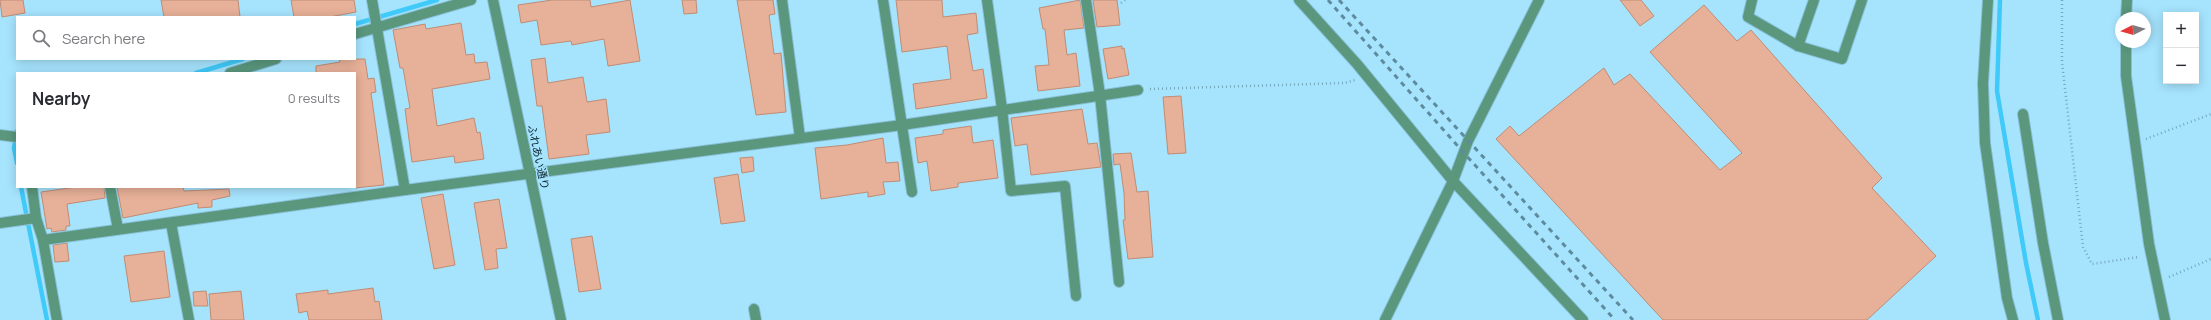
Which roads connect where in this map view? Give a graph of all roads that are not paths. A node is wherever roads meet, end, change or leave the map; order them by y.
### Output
1 (372, 0) edge
2 (471, 0) edge
3 (493, 0) edge
4 (782, 0) edge
5 (883, 0) edge
6 (987, 0) edge
7 (1086, 0) edge
8 (1299, 0) edge
9 (1539, 0) edge
10 (1752, 0) edge
11 (1814, 0) edge
12 (1862, 0) edge
13 (1988, 0) edge
14 (2127, 0) edge
15 (2126, 12) edge
16 (377, 28) junction
17 (356, 34) edge
18 (1798, 46) junction
19 (2126, 48) edge
20 (273, 60) edge
21 (233, 72) edge
22 (1138, 90) road end
23 (1100, 95) junction
24 (1002, 109) junction
25 (2023, 114) dead end
26 (902, 126) junction
27 (0, 135) edge
28 (16, 137) edge
29 (800, 138) junction
30 (531, 175) junction
31 (1453, 181) junction
32 (32, 188) edge
33 (110, 188) edge
34 (406, 190) junction
35 (912, 192) dead end
36 (36, 218) junction
37 (0, 223) edge
38 (171, 223) junction
39 (118, 229) junction
40 (43, 240) junction
41 (1119, 282) dead end
42 (1076, 296) dead end
43 (754, 309) dead end
44 (57, 320) edge
45 (189, 320) edge
46 (561, 320) edge
47 (756, 320) edge
48 (1385, 320) edge
49 (1583, 320) edge
50 (2013, 320) edge
51 (2058, 320) edge
52 (2165, 320) edge

1 - 16 street
2 - 16 street
3 - 30 street, ふれあい通り
4 - 29 street
5 - 26 street
6 - 24 street
7 - 23 street
8 - 31 street
9 - 31 street
10 - 18 street
11 - 18 street
12 - 18 street
13 - 50 street
14 - 15 street
16 - 17 street
16 - 34 street
19 - 52 street
20 - 21 street
22 - 23 street
23 - 24 street
23 - 41 street
24 - 26 street
24 - 42 street
25 - 51 street
26 - 29 street
26 - 35 street
27 - 28 street
29 - 30 street
30 - 34 street
30 - 46 street, ふれあい通り
31 - 48 street
31 - 49 street
32 - 36 street
33 - 39 street
34 - 38 street
36 - 37 street
36 - 40 street
38 - 39 street
38 - 45 street
39 - 40 street
40 - 44 street
43 - 47 street

